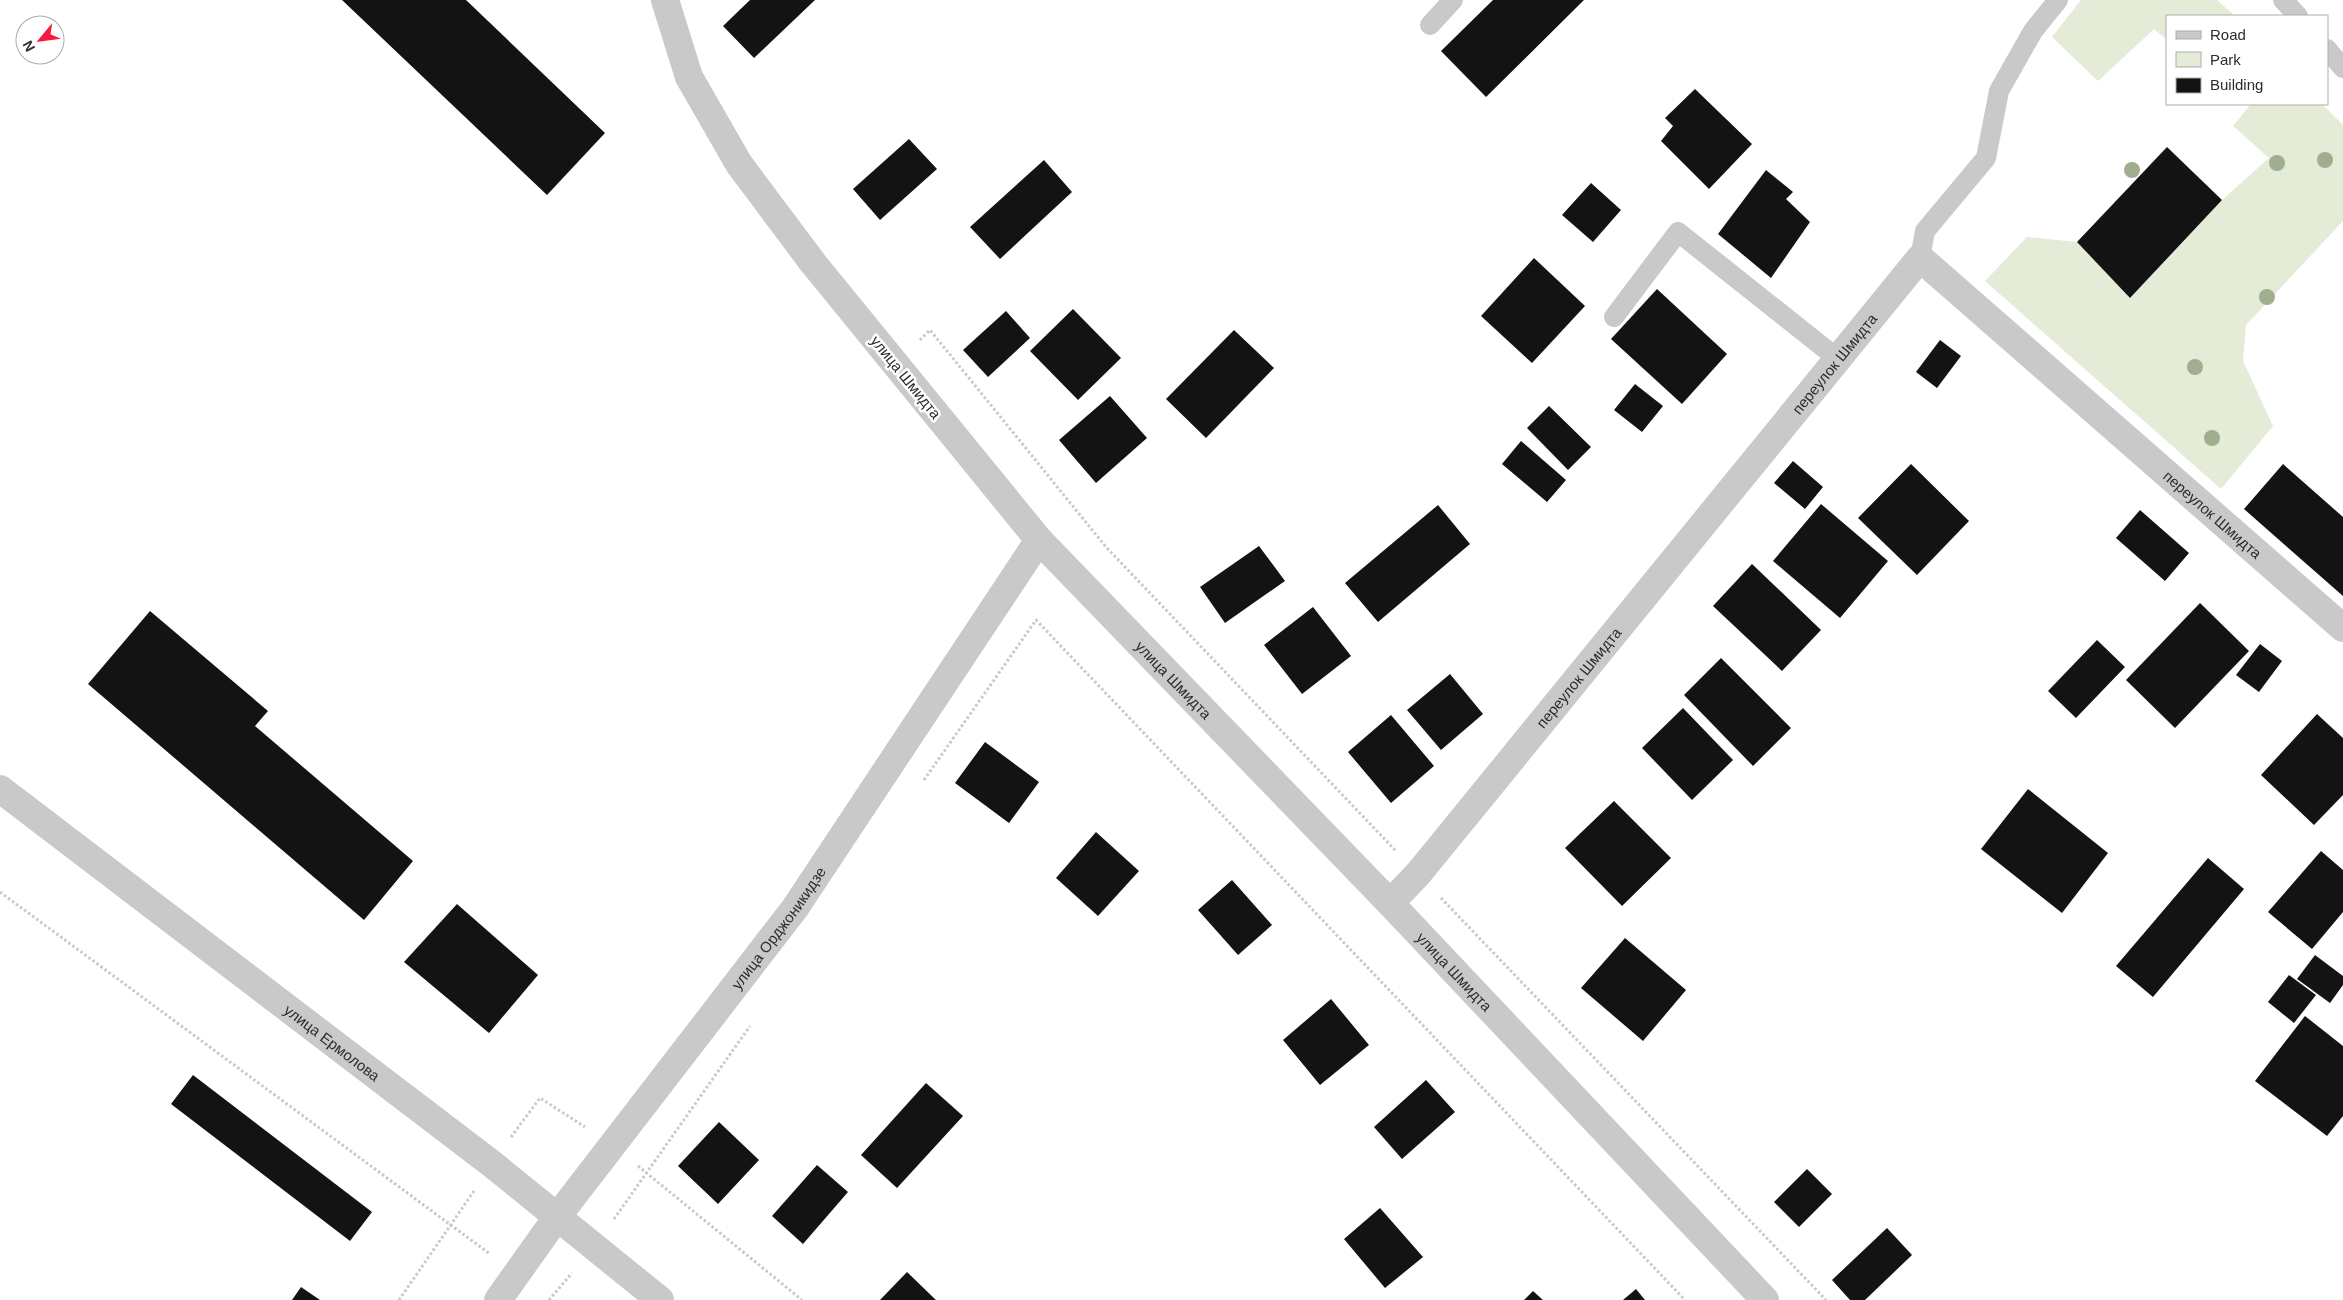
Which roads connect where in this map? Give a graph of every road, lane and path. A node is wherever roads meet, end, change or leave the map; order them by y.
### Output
1 (665, 0) edge
2 (1453, 0) edge
3 (2058, 0) edge
4 (2283, 0) edge
5 (2297, 15) edge
6 (1430, 25) dead end
7 (2328, 50) edge
8 (2343, 68) edge
9 (1920, 258) junction
10 (1614, 317) dead end
11 (1838, 359) junction
12 (896, 365) junction
13 (1039, 540) junction
14 (2343, 628) edge
15 (922, 783) dead end
16 (0, 789) edge
17 (1418, 874) junction
18 (0, 892) edge
19 (1390, 903) junction
20 (755, 1019) dead end
21 (540, 1098) dead end
22 (492, 1164) junction
23 (557, 1217) junction
24 (452, 1225) junction
25 (518, 1274) junction
26 (399, 1300) edge
27 (498, 1300) edge
28 (549, 1300) edge
29 (660, 1300) edge
30 (802, 1300) edge
31 (1685, 1300) edge
32 (1765, 1300) edge
33 (1826, 1300) edge

1 - 12 street, улица Шмидта
2 - 6 lane
3 - 9 lane
4 - 5 lane
7 - 8 lane
9 - 11 street, переулок Шмидта
9 - 14 street, переулок Шмидта
10 - 11 lane
11 - 17 street, переулок Шмидта
12 - 13 street, улица Шмидта
12 - 17 path
13 - 19 street, улица Шмидта
13 - 23 street, улица Орджоникидзе
15 - 31 path
16 - 22 street, улица Ермолова
17 - 19 street, переулок Шмидта
17 - 33 path
18 - 24 path
19 - 32 street, улица Шмидта
20 - 30 path
21 - 22 path
22 - 23 street, улица Ермолова
22 - 24 path
23 - 25 street, улица Орджоникидзе
23 - 29 street, улица Ермолова
24 - 25 path
24 - 26 path
25 - 27 street, улица Орджоникидзе
25 - 28 path

